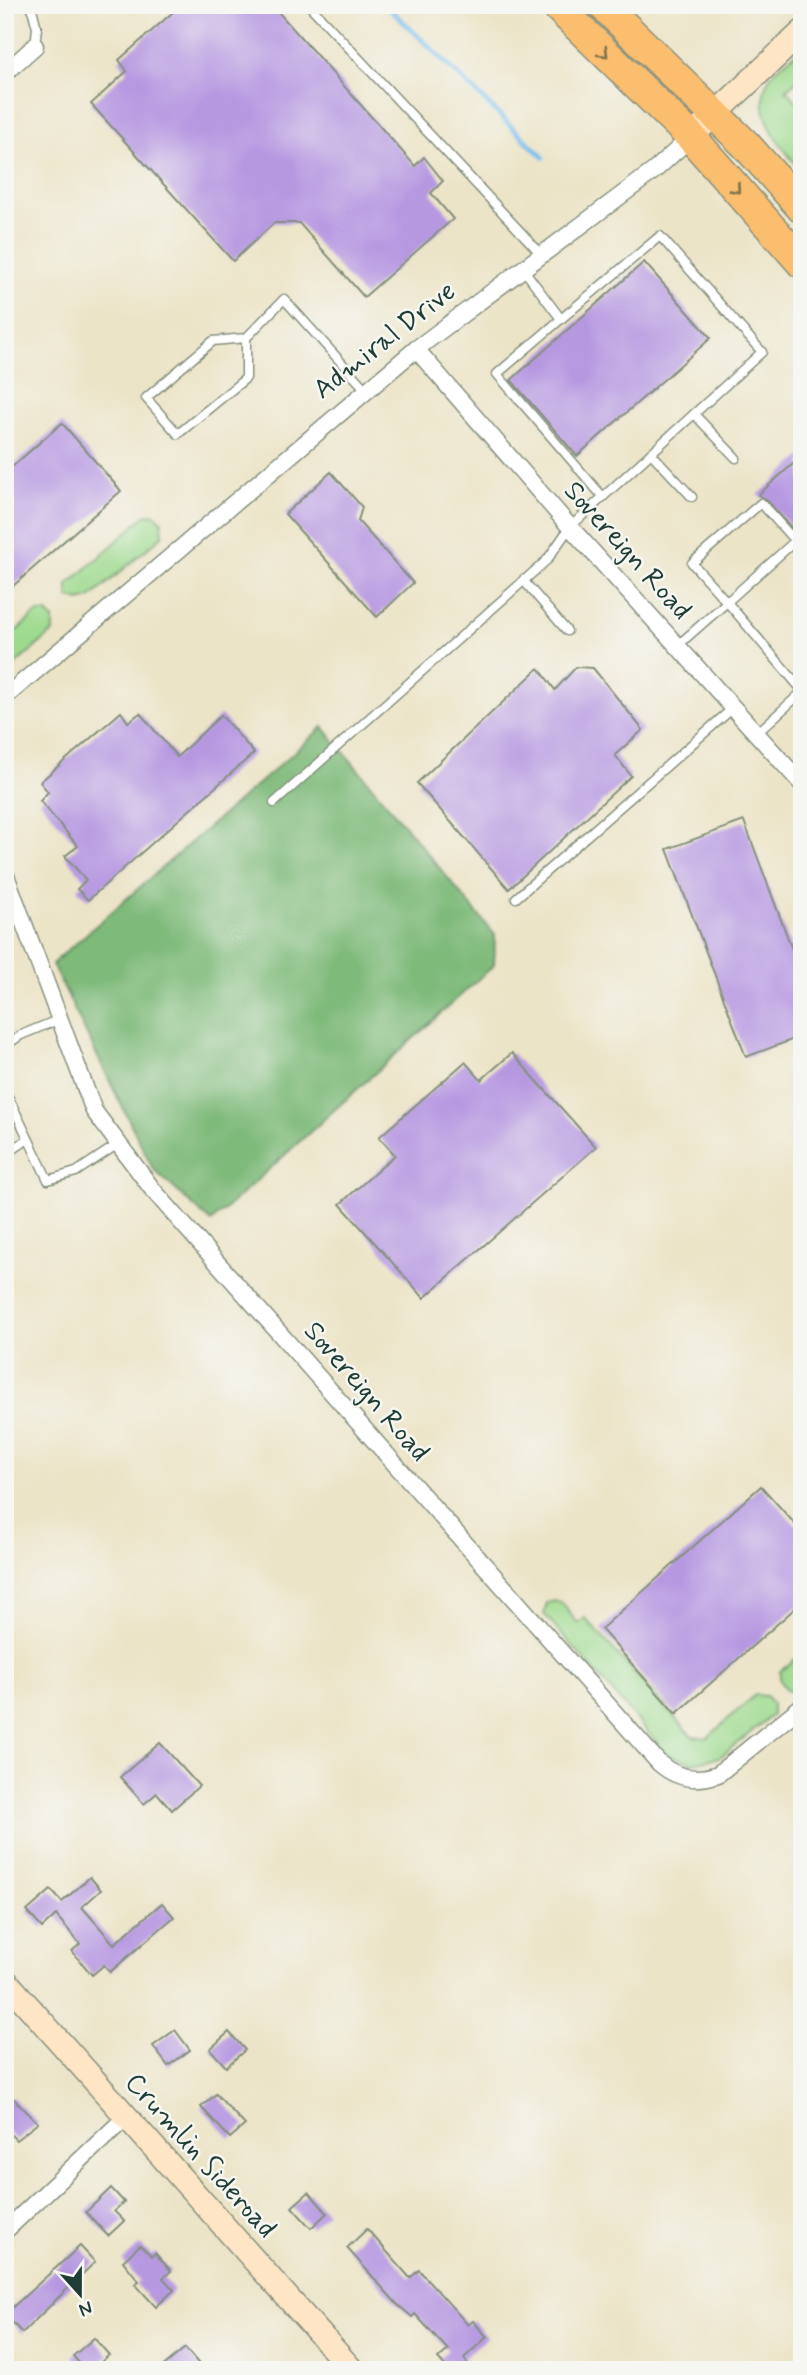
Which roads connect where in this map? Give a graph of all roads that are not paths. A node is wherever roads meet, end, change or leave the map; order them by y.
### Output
1 (31, 5) edge
2 (309, 5) edge
3 (556, 5) edge
4 (603, 5) edge
5 (802, 32) edge
6 (35, 46) joint
7 (5, 73) edge
8 (716, 115) junction
9 (691, 137) junction
10 (802, 208) edge
11 (543, 256) junction
12 (802, 263) edge
13 (524, 270) junction
14 (561, 319) junction
15 (246, 338) junction
16 (416, 349) junction
17 (367, 391) junction
18 (694, 414) junction
19 (651, 453) junction
20 (736, 458) dead end
21 (603, 497) junction
22 (692, 497) dead end
23 (570, 527) junction
24 (523, 580) junction
25 (727, 602) junction
26 (567, 631) dead end
27 (677, 646) junction
28 (802, 691) edge
29 (5, 697) edge
30 (733, 708) junction
31 (757, 734) junction
32 (802, 784) edge
33 (274, 803) dead end
34 (5, 873) edge
35 (516, 898) dead end
36 (60, 1019) junction
37 (5, 1046) edge
38 (5, 1090) edge
39 (28, 1139) junction
40 (118, 1144) junction
41 (5, 1155) edge
42 (802, 1706) edge
43 (5, 1980) edge
44 (125, 2118) junction
45 (5, 2231) edge
46 (352, 2370) edge

1 - 6 lane
2 - 11 lane
3 -> 9 highway
4 - 8 highway
5 - 8 street, Admiral Drive
6 - 7 street
8 - 9 street, Admiral Drive
8 - 10 highway
9 - 11 street, Admiral Drive
9 -> 12 highway
11 - 13 street, Admiral Drive
13 - 14 lane
13 - 16 street, Admiral Drive
14 - 18 lane
14 - 21 lane
15 - 15 lane
15 - 17 lane
16 - 17 street, Admiral Drive
16 - 23 street, Sovereign Road
17 - 29 street, Admiral Drive
18 - 19 lane
18 - 20 lane
19 - 21 lane
19 - 22 lane
21 - 23 lane
23 - 24 lane
23 - 27 street, Sovereign Road
24 - 26 lane
24 - 33 lane
25 - 25 lane
25 - 27 lane
25 - 28 lane
27 - 30 street, Sovereign Road
28 - 31 lane
30 - 31 street, Sovereign Road
30 - 35 lane
31 - 32 street, Sovereign Road
34 - 36 street, Sovereign Road
36 - 37 lane
36 - 40 street, Sovereign Road
38 - 39 lane
39 - 40 lane
39 - 41 lane
40 - 42 street, Sovereign Road
43 - 44 street, Crumlin Sideroad
44 - 45 street
44 - 46 street, Crumlin Sideroad

